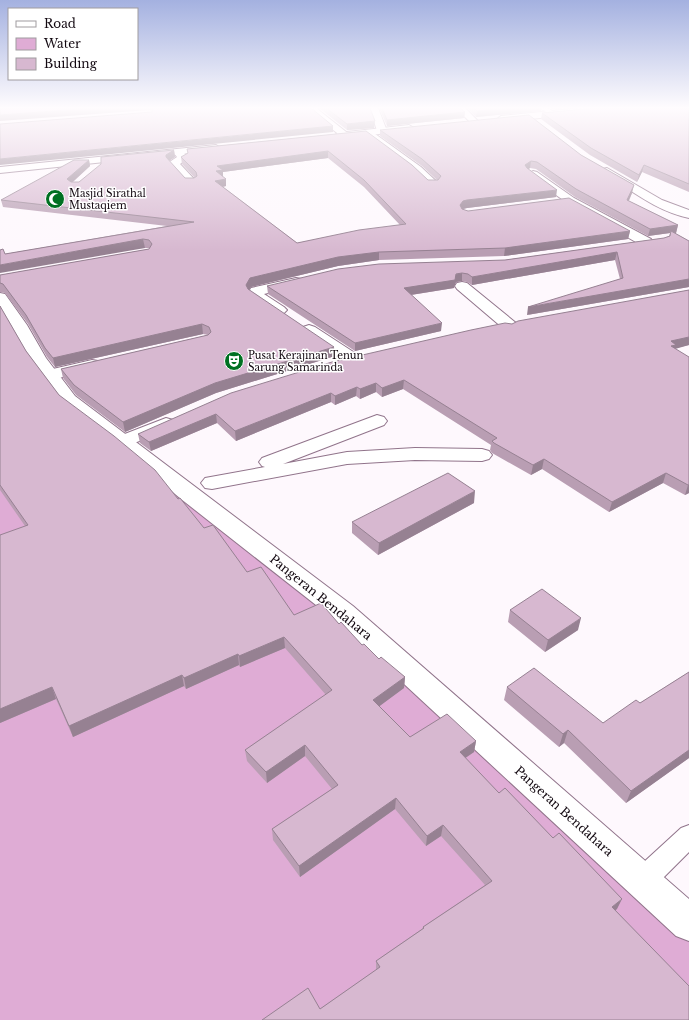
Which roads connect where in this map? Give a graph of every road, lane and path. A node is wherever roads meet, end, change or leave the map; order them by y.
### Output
1 (168, 156) edge
2 (182, 156) edge
3 (399, 156) edge
4 (599, 166) edge
5 (0, 170) edge
6 (530, 172) edge
7 (191, 182) edge
8 (433, 184) edge
9 (570, 200) junction
10 (554, 202) edge
11 (689, 214) edge
12 (662, 240) edge
13 (646, 242) junction
14 (622, 246) edge
15 (308, 279) edge
16 (462, 286) edge
17 (0, 297) edge
18 (287, 315) edge
19 (300, 324) edge
20 (487, 330) edge
21 (104, 363) edge
22 (331, 365) edge
23 (50, 375) junction
24 (183, 416) edge
25 (377, 421) dead end
26 (124, 441) junction
27 (482, 455) dead end
28 (212, 484) junction
29 (189, 494) junction
30 (689, 836) edge
31 (642, 881) junction
32 (689, 923) edge

1 - 5 street
2 - 7 street
3 - 8 street
4 - 11 street
6 - 9 street
9 - 10 street
9 - 13 street
12 - 13 street
13 - 14 street
15 - 18 street
16 - 20 street
17 - 23 street, Pangeran Bendahara
19 - 22 street
21 - 23 street
23 - 26 street, Pangeran Bendahara
24 - 26 street
25 - 28 street
26 - 29 street, Pangeran Bendahara
27 - 28 street
28 - 29 street
29 - 31 street, Pangeran Bendahara
30 - 31 lane
31 - 32 street, Pangeran Bendahara

